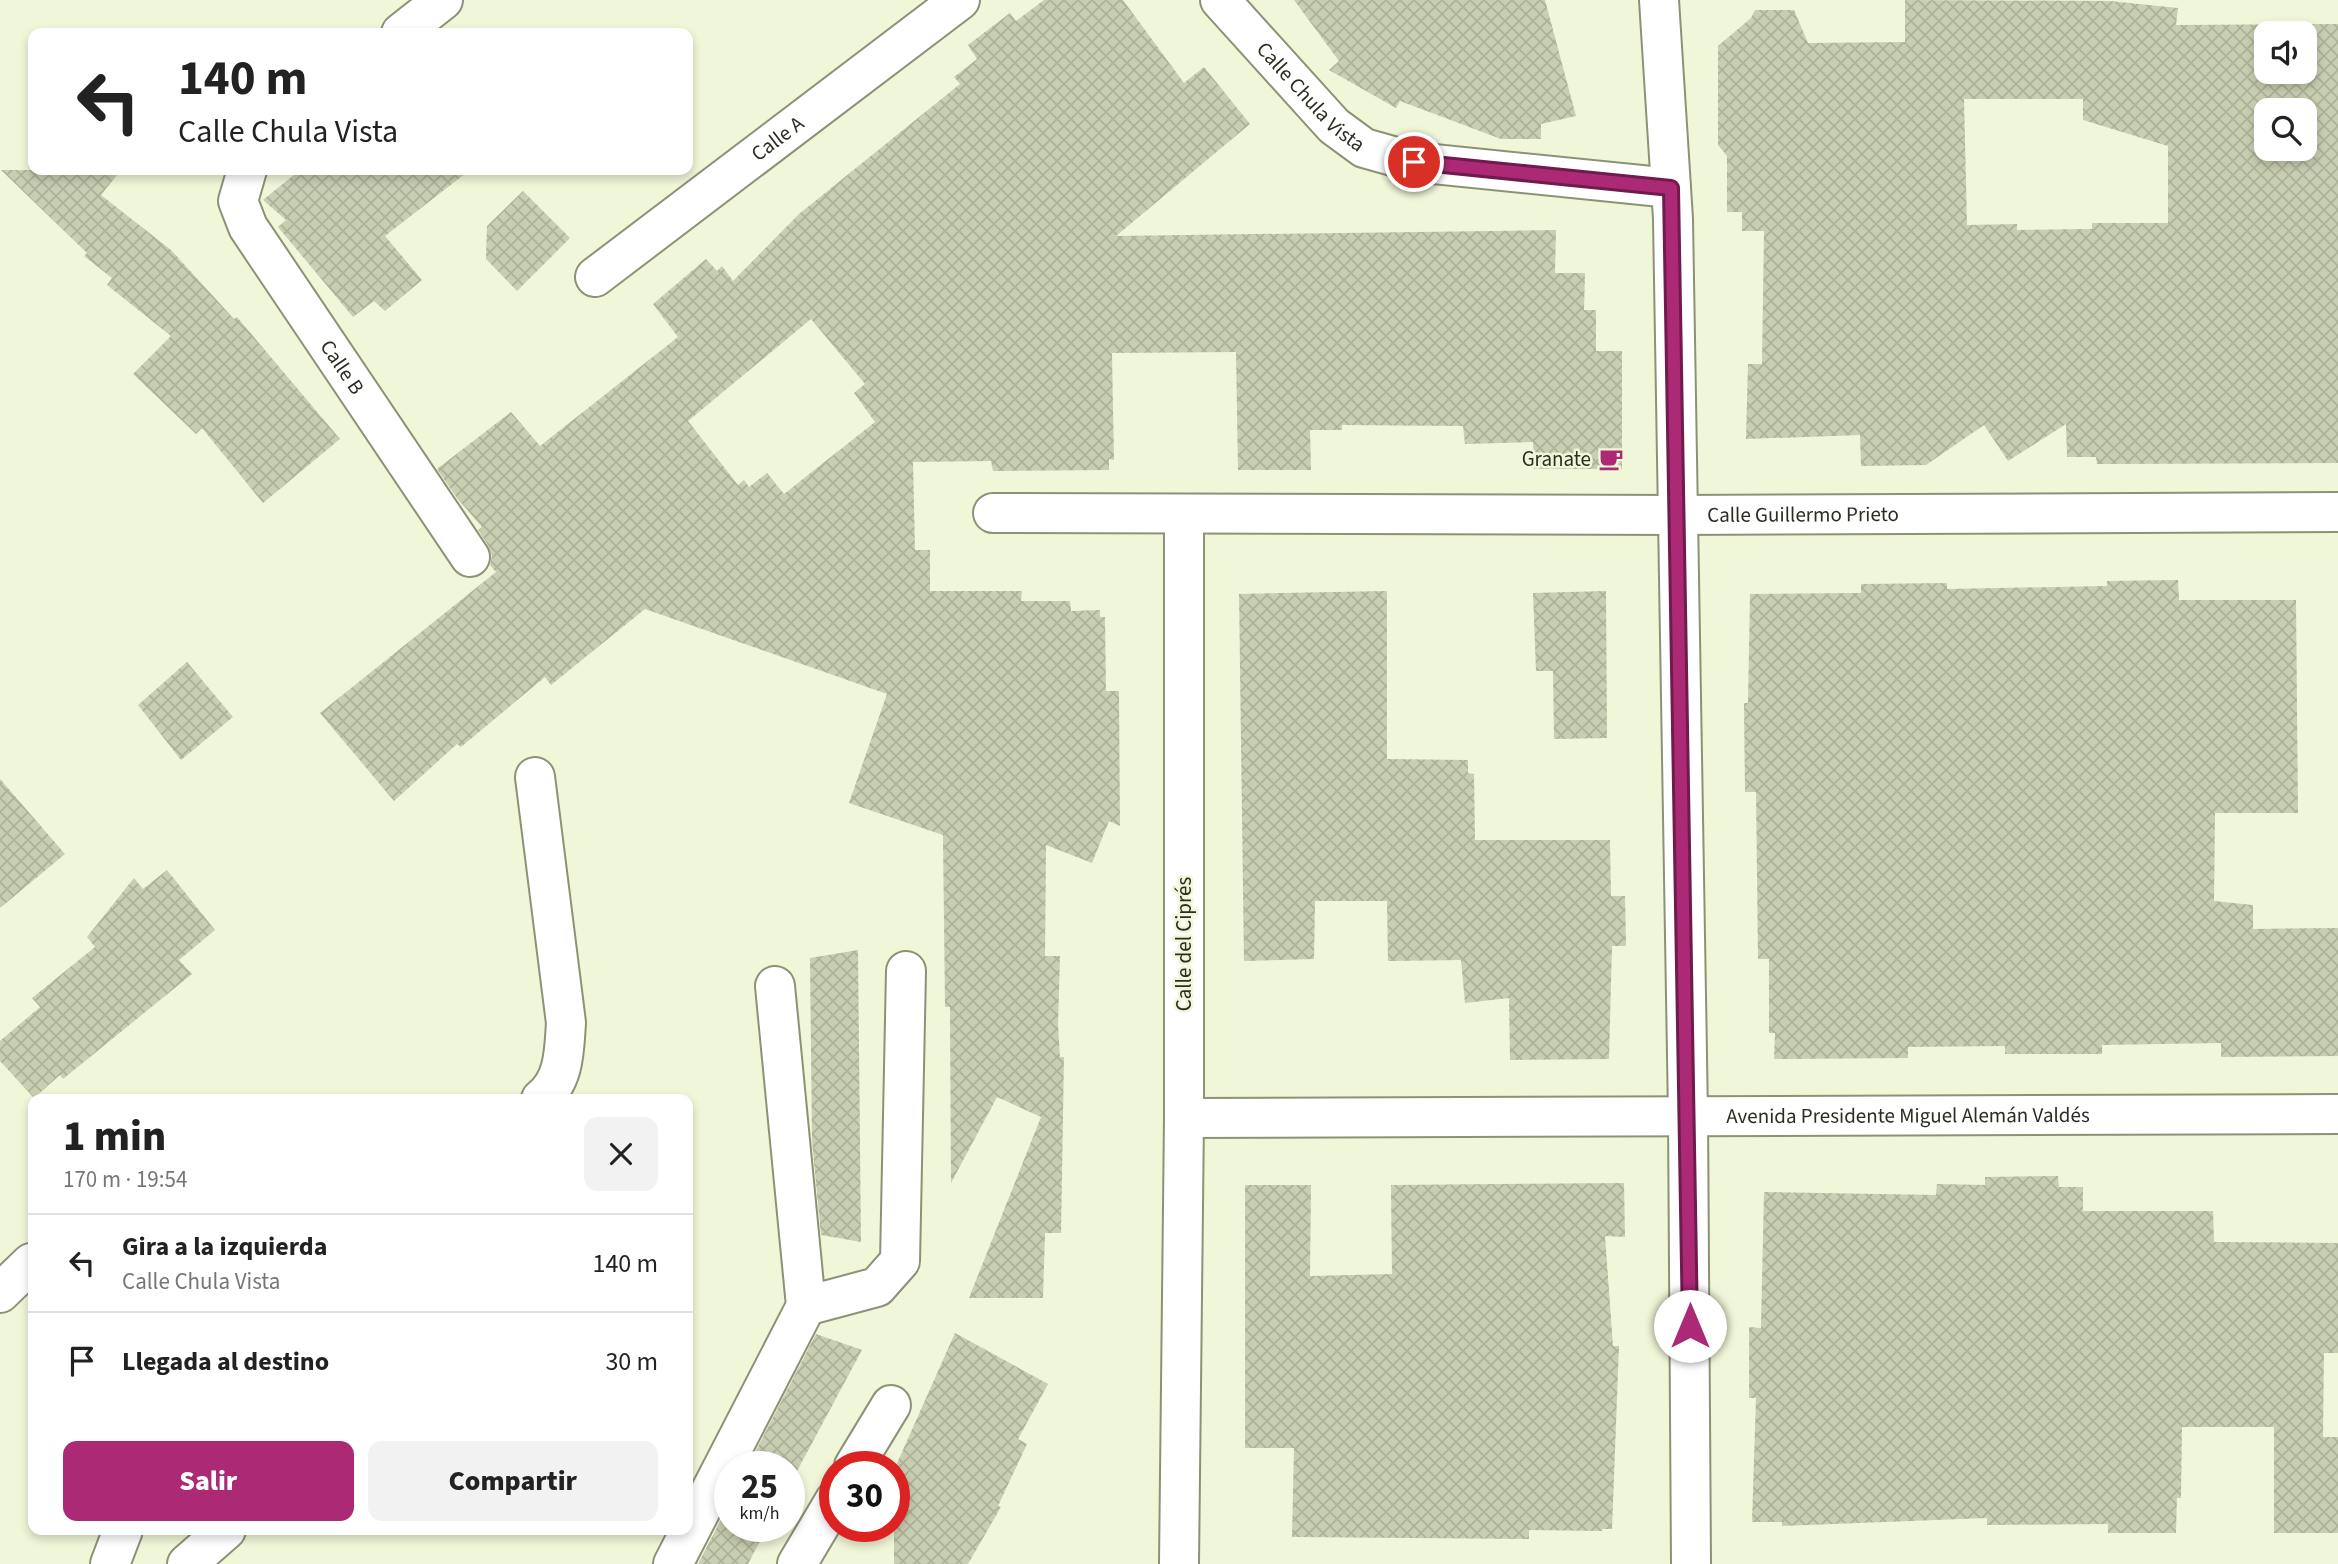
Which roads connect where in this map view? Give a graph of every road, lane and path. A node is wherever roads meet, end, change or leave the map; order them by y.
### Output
1 (443, 0) edge
2 (960, 0) edge
3 (1220, 0) edge
4 (1659, 0) edge
5 (407, 28) edge
6 (246, 175) edge
7 (1671, 188) junction
8 (596, 277) dead end
9 (2338, 512) edge
10 (993, 513) dead end
11 (1184, 515) junction
12 (1679, 515) junction
13 (470, 557) dead end
14 (535, 777) dead end
15 (905, 971) dead end
16 (775, 986) dead end
17 (547, 1094) edge
18 (2338, 1114) edge
19 (1688, 1115) junction
20 (1184, 1118) junction
21 (21, 1259) edge
22 (0, 1293) edge
23 (806, 1306) junction
24 (891, 1405) dead end
25 (863, 1451) edge
26 (693, 1525) edge
27 (819, 1527) edge
28 (122, 1535) edge
29 (220, 1535) edge
30 (688, 1535) edge
31 (110, 1564) edge
32 (187, 1564) edge
33 (673, 1564) edge
34 (797, 1564) edge
35 (1179, 1564) edge
36 (1691, 1564) edge

1 - 5 street
2 - 8 street, Calle A
3 - 7 street, Calle Chula Vista
4 - 7 street
6 - 13 street, Calle B
7 - 12 street
9 - 12 street, Calle Guillermo Prieto
10 - 11 street
11 - 12 street, Calle Guillermo Prieto
11 - 20 street, Calle del Ciprés
12 - 19 street
14 - 17 street
15 - 23 street
16 - 23 street
18 - 19 street, Avenida Presidente Miguel Alemán Valdés
19 - 20 street, Avenida Presidente Miguel Alemán Valdés
19 - 36 street
20 - 35 street, Calle del Ciprés
21 - 22 street
23 - 26 street
24 - 25 street
27 - 34 street
28 - 31 street
29 - 32 street
30 - 33 street

